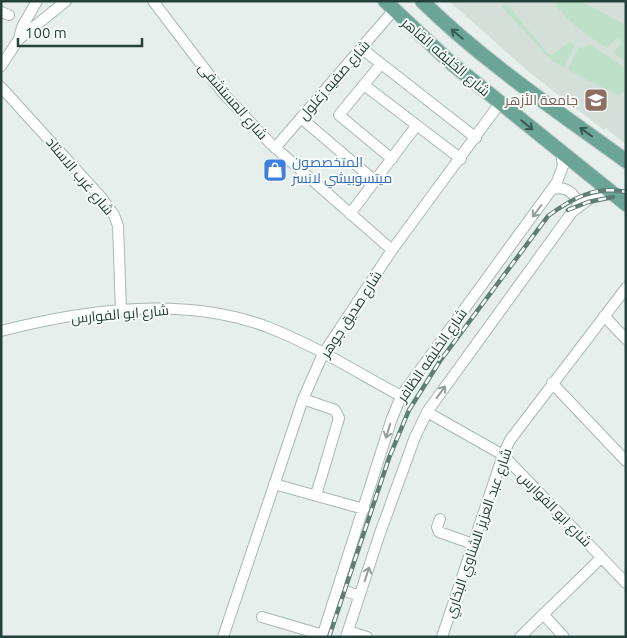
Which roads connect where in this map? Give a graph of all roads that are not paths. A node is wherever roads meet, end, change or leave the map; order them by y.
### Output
1 (37, 1) edge
2 (66, 1) edge
3 (153, 1) edge
4 (422, 1) edge
5 (389, 6) edge
6 (19, 39) junction
7 (361, 48) junction
8 (381, 64) junction
9 (1, 66) edge
10 (364, 85) junction
11 (1, 87) edge
12 (500, 103) junction
13 (301, 118) junction
14 (416, 126) junction
15 (476, 138) junction
16 (275, 148) junction
17 (561, 152) junction
18 (392, 159) junction
19 (461, 160) junction
20 (626, 161) edge
21 (375, 181) junction
22 (553, 189) junction
23 (611, 193) junction
24 (626, 204) edge
25 (578, 205) junction
26 (350, 214) junction
27 (392, 250) junction
28 (626, 288) edge
29 (121, 311) junction
30 (604, 316) junction
31 (1, 332) edge
32 (626, 339) edge
33 (323, 354) junction
34 (552, 383) junction
35 (401, 396) junction
36 (303, 399) junction
37 (427, 412) junction
38 (503, 455) junction
39 (626, 461) edge
40 (274, 484) junction
41 (316, 496) junction
42 (364, 509) junction
43 (440, 519) dead end
44 (473, 544) junction
45 (601, 558) junction
46 (626, 583) edge
47 (338, 588) junction
48 (359, 596) junction
49 (543, 614) junction
50 (262, 617) dead end
51 (347, 634) edge
52 (445, 635) edge
53 (322, 636) edge
54 (223, 637) edge
55 (367, 637) edge
56 (520, 637) edge
57 (564, 637) edge

1 - 6 street
2 - 6 street
3 - 16 street, شارع المستشفى
20 -> 4 main road, شارع الخليفه القاهر
5 - 7 street, شارع صفيه زغلول
5 - 12 main road, شارع الخليفه القاهر
6 - 9 street
7 - 8 street
7 - 13 street, شارع صفيه زغلول
8 - 10 street
8 - 15 street
10 - 14 street
10 - 18 street
11 - 29 street, شارع غرب الاستاد
12 - 15 street, شارع صديق جوهر
12 -> 17 main road, شارع الخليفه القاهر
13 - 16 street, شارع صفيه زغلول
13 - 21 street
14 - 18 street
14 - 19 street
15 - 19 street, شارع صديق جوهر
16 - 26 street, شارع المستشفى
17 - 22 street, شارع الخليفه الظافر
17 - 23 main road, شارع الخليفه القاهر
18 - 21 street
19 - 27 street, شارع صديق جوهر
21 - 26 street
22 - 25 street
22 -> 35 street, شارع الخليفه الظافر
23 - 24 main road, شارع الخليفه القاهر
23 - 25 street
37 -> 25 street, شارع الخليفه الظافر
26 - 27 street, شارع المستشفى
27 - 33 street, شارع صديق جوهر
28 - 30 street, شارع عبد العزيز الشناوي البخاري
29 - 31 street, شارع ابو الفوارس
29 - 33 street, شارع ابو الفوارس
30 - 32 street
30 - 34 street, شارع عبد العزيز الشناوي البخاري
33 - 35 street, شارع ابو الفوارس
33 - 36 street, شارع صديق جوهر
34 - 38 street, شارع عبد العزيز الشناوي البخاري
34 - 39 street
35 -> 42 street, شارع الخليفه الظافر
36 - 40 street, شارع صديق جوهر
36 - 41 street
37 - 38 street, شارع ابو الفوارس
48 -> 37 street, شارع الخليفه الظافر
38 - 44 street, شارع عبد العزيز الشناوي البخاري
38 - 45 street, شارع ابو الفوارس
40 - 41 street
40 - 54 street, شارع صديق جوهر
41 - 42 street
42 - 47 street, شارع الخليفه الظافر
43 - 44 street
44 - 52 street, شارع عبد العزيز الشناوي البخاري
45 - 46 street, شارع ابو الفوارس
45 - 49 street
47 - 48 street
47 - 53 street, شارع الخليفه الظافر
48 - 51 street, شارع الخليفه الظافر
49 - 56 street
49 - 57 street
50 - 53 street
51 - 55 street

